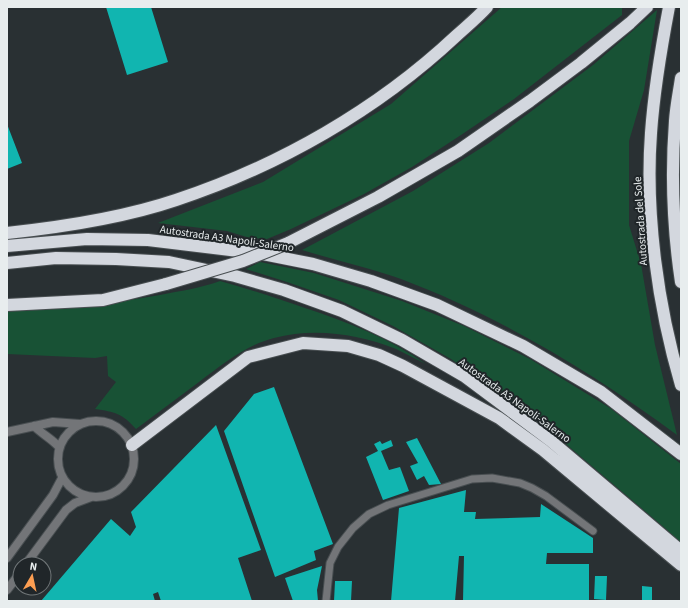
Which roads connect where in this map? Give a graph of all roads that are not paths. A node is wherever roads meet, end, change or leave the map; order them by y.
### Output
1 (487, 7) edge
2 (647, 7) edge
3 (669, 7) edge
4 (681, 78) edge
5 (7, 233) edge
6 (7, 246) edge
7 (7, 263) edge
8 (681, 282) edge
9 (7, 305) edge
10 (681, 384) edge
11 (80, 424) junction
12 (34, 426) junction
13 (7, 432) edge
14 (132, 445) junction
15 (59, 447) junction
16 (681, 454) edge
17 (62, 478) junction
18 (91, 497) junction
19 (593, 531) dead end
20 (681, 551) edge
21 (32, 556) edge
22 (7, 558) edge
23 (681, 565) edge
24 (326, 601) edge

1 - 5 highway
2 - 9 highway, bridge
3 - 10 highway, Autostrada del Sole
4 - 8 highway
6 - 16 highway, Autostrada A3 Napoli-Salerno
7 - 20 highway, Autostrada A3 Napoli-Salerno
11 - 12 street
11 - 14 street
11 - 15 street
12 - 13 street
12 - 15 street
14 - 18 street
14 - 23 highway
15 - 17 street
17 - 18 street
17 - 22 street
18 - 21 street
19 - 24 lane

